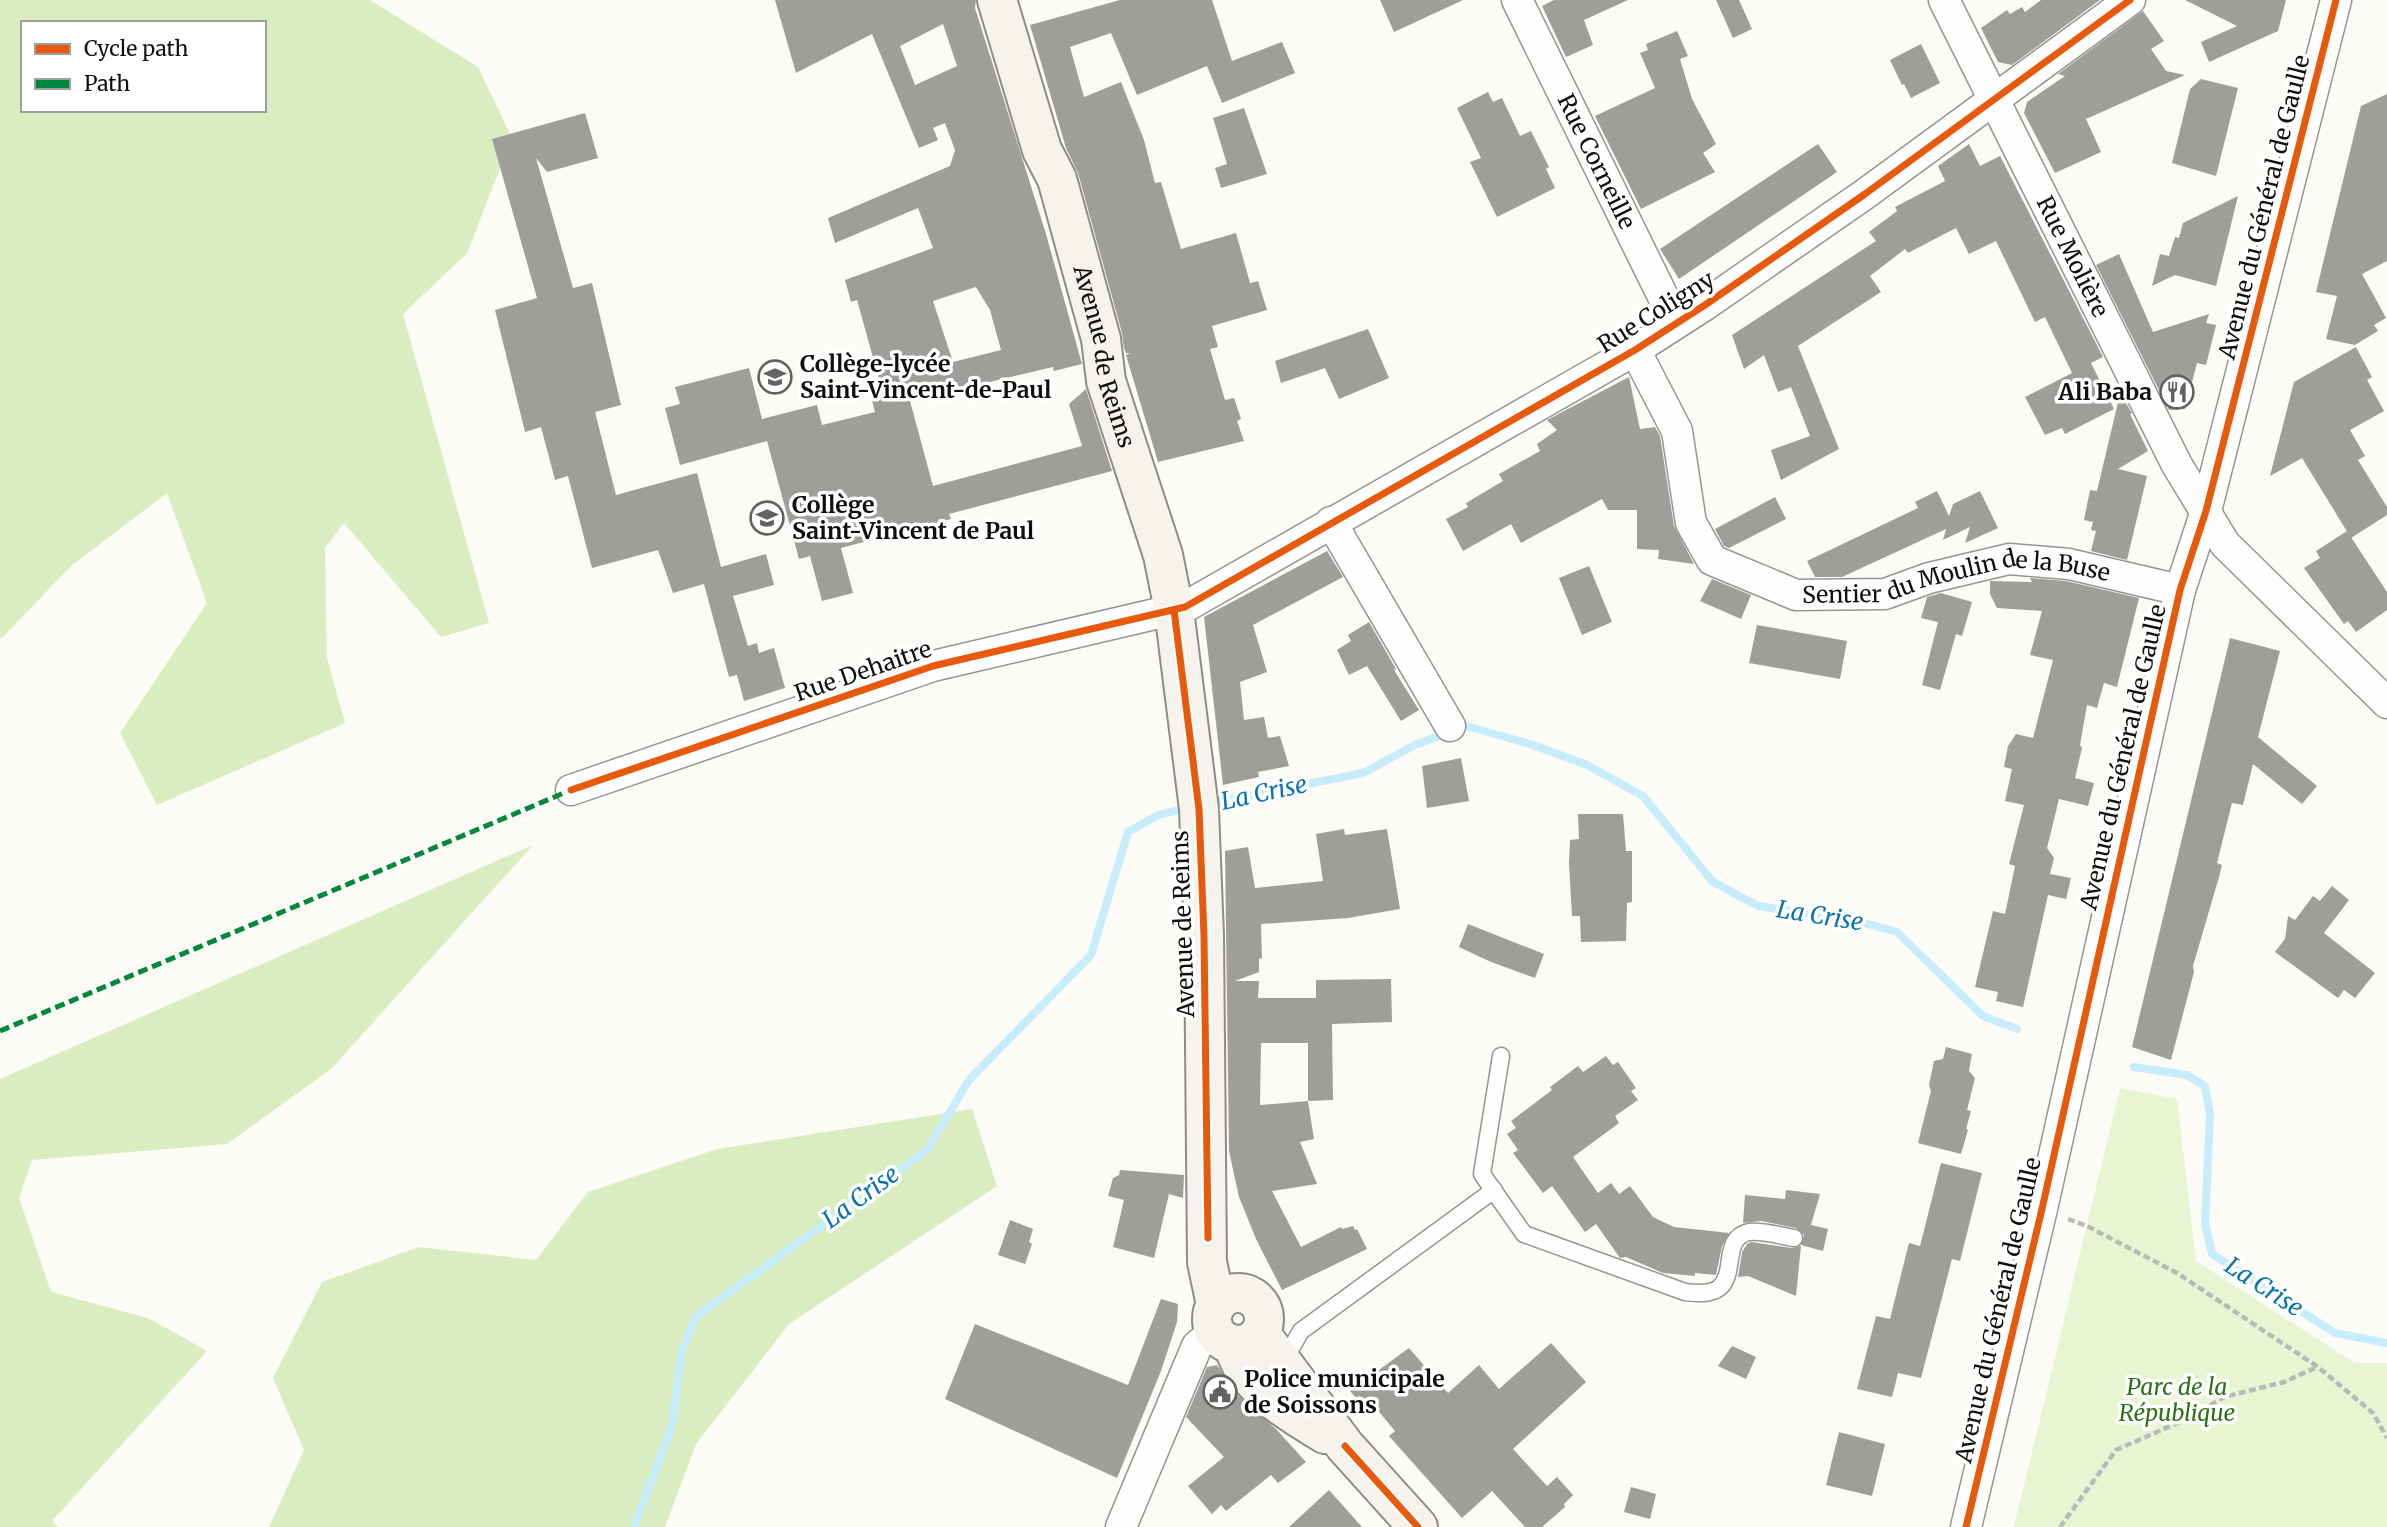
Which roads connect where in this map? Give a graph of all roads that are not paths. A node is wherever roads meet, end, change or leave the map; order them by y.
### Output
1 (997, 0) edge
2 (1517, 0) edge
3 (1944, 0) edge
4 (2130, 0) edge
5 (2336, 0) edge
6 (1993, 99) junction
7 (1676, 323) junction
8 (1635, 350) junction
9 (2206, 511) junction
10 (1331, 522) junction
11 (2180, 590) junction
12 (1174, 610) junction
13 (2387, 703) edge
14 (1450, 726) dead end
15 (570, 790) dead end
16 (1501, 1056) dead end
17 (1494, 1190) junction
18 (1794, 1238) dead end
19 (1241, 1328) junction
20 (1345, 1446) junction
21 (1121, 1527) edge
22 (1418, 1527) edge
23 (1966, 1527) edge

1 - 12 main road, Avenue de Reims
2 - 7 street, Rue Corneille
3 - 6 street, Rue Molière
4 - 6 street, Rue Coligny
5 - 9 street, Avenue du Général de Gaulle
6 - 7 street, Rue Coligny
6 - 9 street, Rue Molière
7 - 8 street, Rue Coligny
8 - 10 street, Rue Coligny
8 - 11 street, Sentier du Moulin de la Buse
9 - 11 street, Avenue du Général de Gaulle
9 - 13 street, Rue Molière
10 - 12 street, Rue Coligny
10 - 14 street
11 - 23 street, Avenue du Général de Gaulle
12 - 15 street, Rue Dehaitre
12 - 19 main road, Avenue de Reims
16 - 17 lane
17 - 18 lane
17 - 19 lane
19 - 20 main road, Avenue de Reims
19 - 20 main road
19 - 21 street
20 - 22 main road, Avenue de Reims

